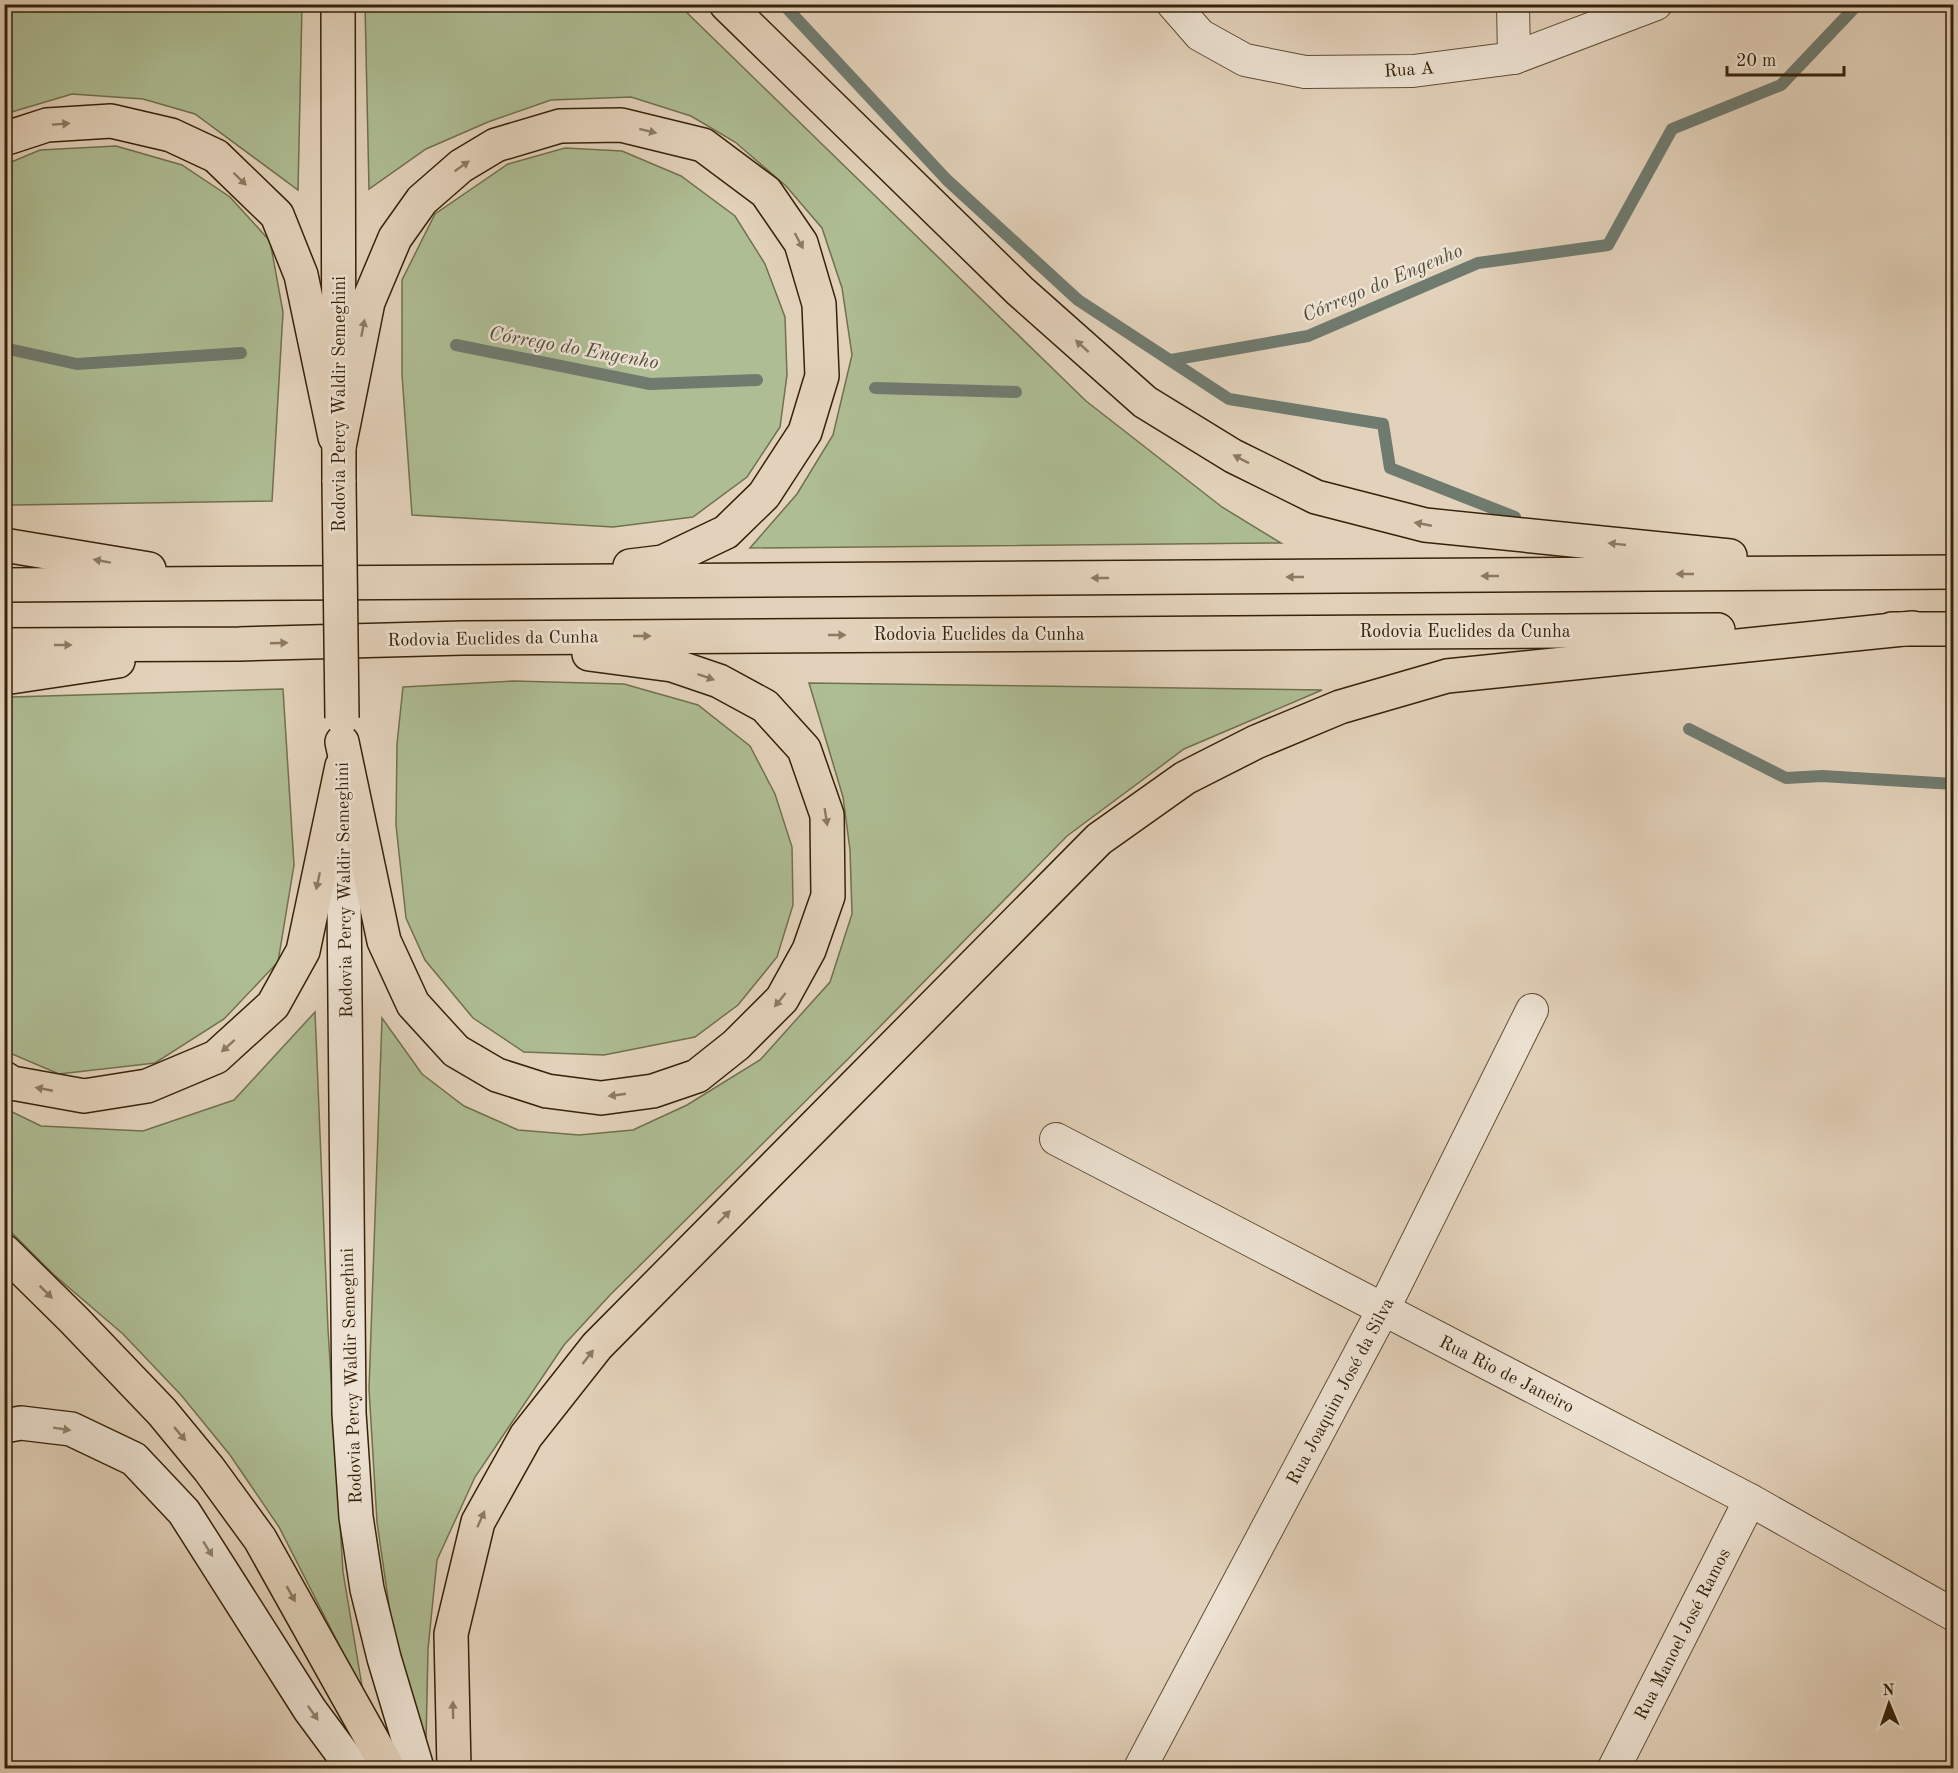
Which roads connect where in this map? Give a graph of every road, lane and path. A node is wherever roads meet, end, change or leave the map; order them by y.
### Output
1 (338, 4) edge
2 (726, 4) edge
3 (1173, 4) edge
4 (1200, 4) edge
5 (1513, 4) edge
6 (1656, 4) edge
7 (1200, 35) junction
8 (1514, 58) junction
9 (4, 139) edge
10 (339, 461) junction
11 (4, 545) edge
12 (1953, 572) edge
13 (1905, 573) junction
14 (479, 582) junction
15 (4, 585) edge
16 (242, 585) junction
17 (1912, 628) junction
18 (1953, 629) edge
19 (462, 638) junction
20 (239, 644) junction
21 (4, 645) edge
22 (4, 678) edge
23 (342, 741) junction
24 (1532, 1010) dead end
25 (4, 1078) edge
26 (1056, 1140) dead end
27 (4, 1251) edge
28 (1383, 1310) junction
29 (4, 1426) edge
30 (1750, 1500) junction
31 (1953, 1615) edge
32 (353, 1768) edge
33 (388, 1768) edge
34 (417, 1768) edge
35 (454, 1768) edge
36 (1140, 1768) edge
37 (1614, 1768) edge

1 - 10 main road, Rodovia Percy Waldir Semeghini
13 -> 2 main road
3 - 7 street, Rua A
4 - 7 street
5 - 8 street
6 - 8 street, Rua A
7 - 8 street, Rua A
9 -> 10 main road
10 -> 14 main road
10 - 23 main road, Rodovia Percy Waldir Semeghini, bridge
16 -> 11 main road
12 - 13 main road
13 -> 14 main road
14 - 16 main road
15 - 16 main road
17 - 18 main road, Rodovia Euclides da Cunha
19 -> 17 main road, Rodovia Euclides da Cunha
35 -> 17 main road
20 -> 19 main road, Rodovia Euclides da Cunha
19 -> 23 main road
21 -> 20 main road, Rodovia Euclides da Cunha
20 - 22 main road
23 -> 25 main road
23 - 34 main road, Rodovia Percy Waldir Semeghini
24 - 28 street, Rua Joaquim José da Silva
26 - 28 street, Rua Rio de Janeiro
27 -> 33 main road
28 - 30 street, Rua Rio de Janeiro
28 - 36 street, Rua Joaquim José da Silva
29 -> 32 main road
30 - 31 street, Rua Rio de Janeiro
30 - 37 street, Rua Manoel José Ramos

